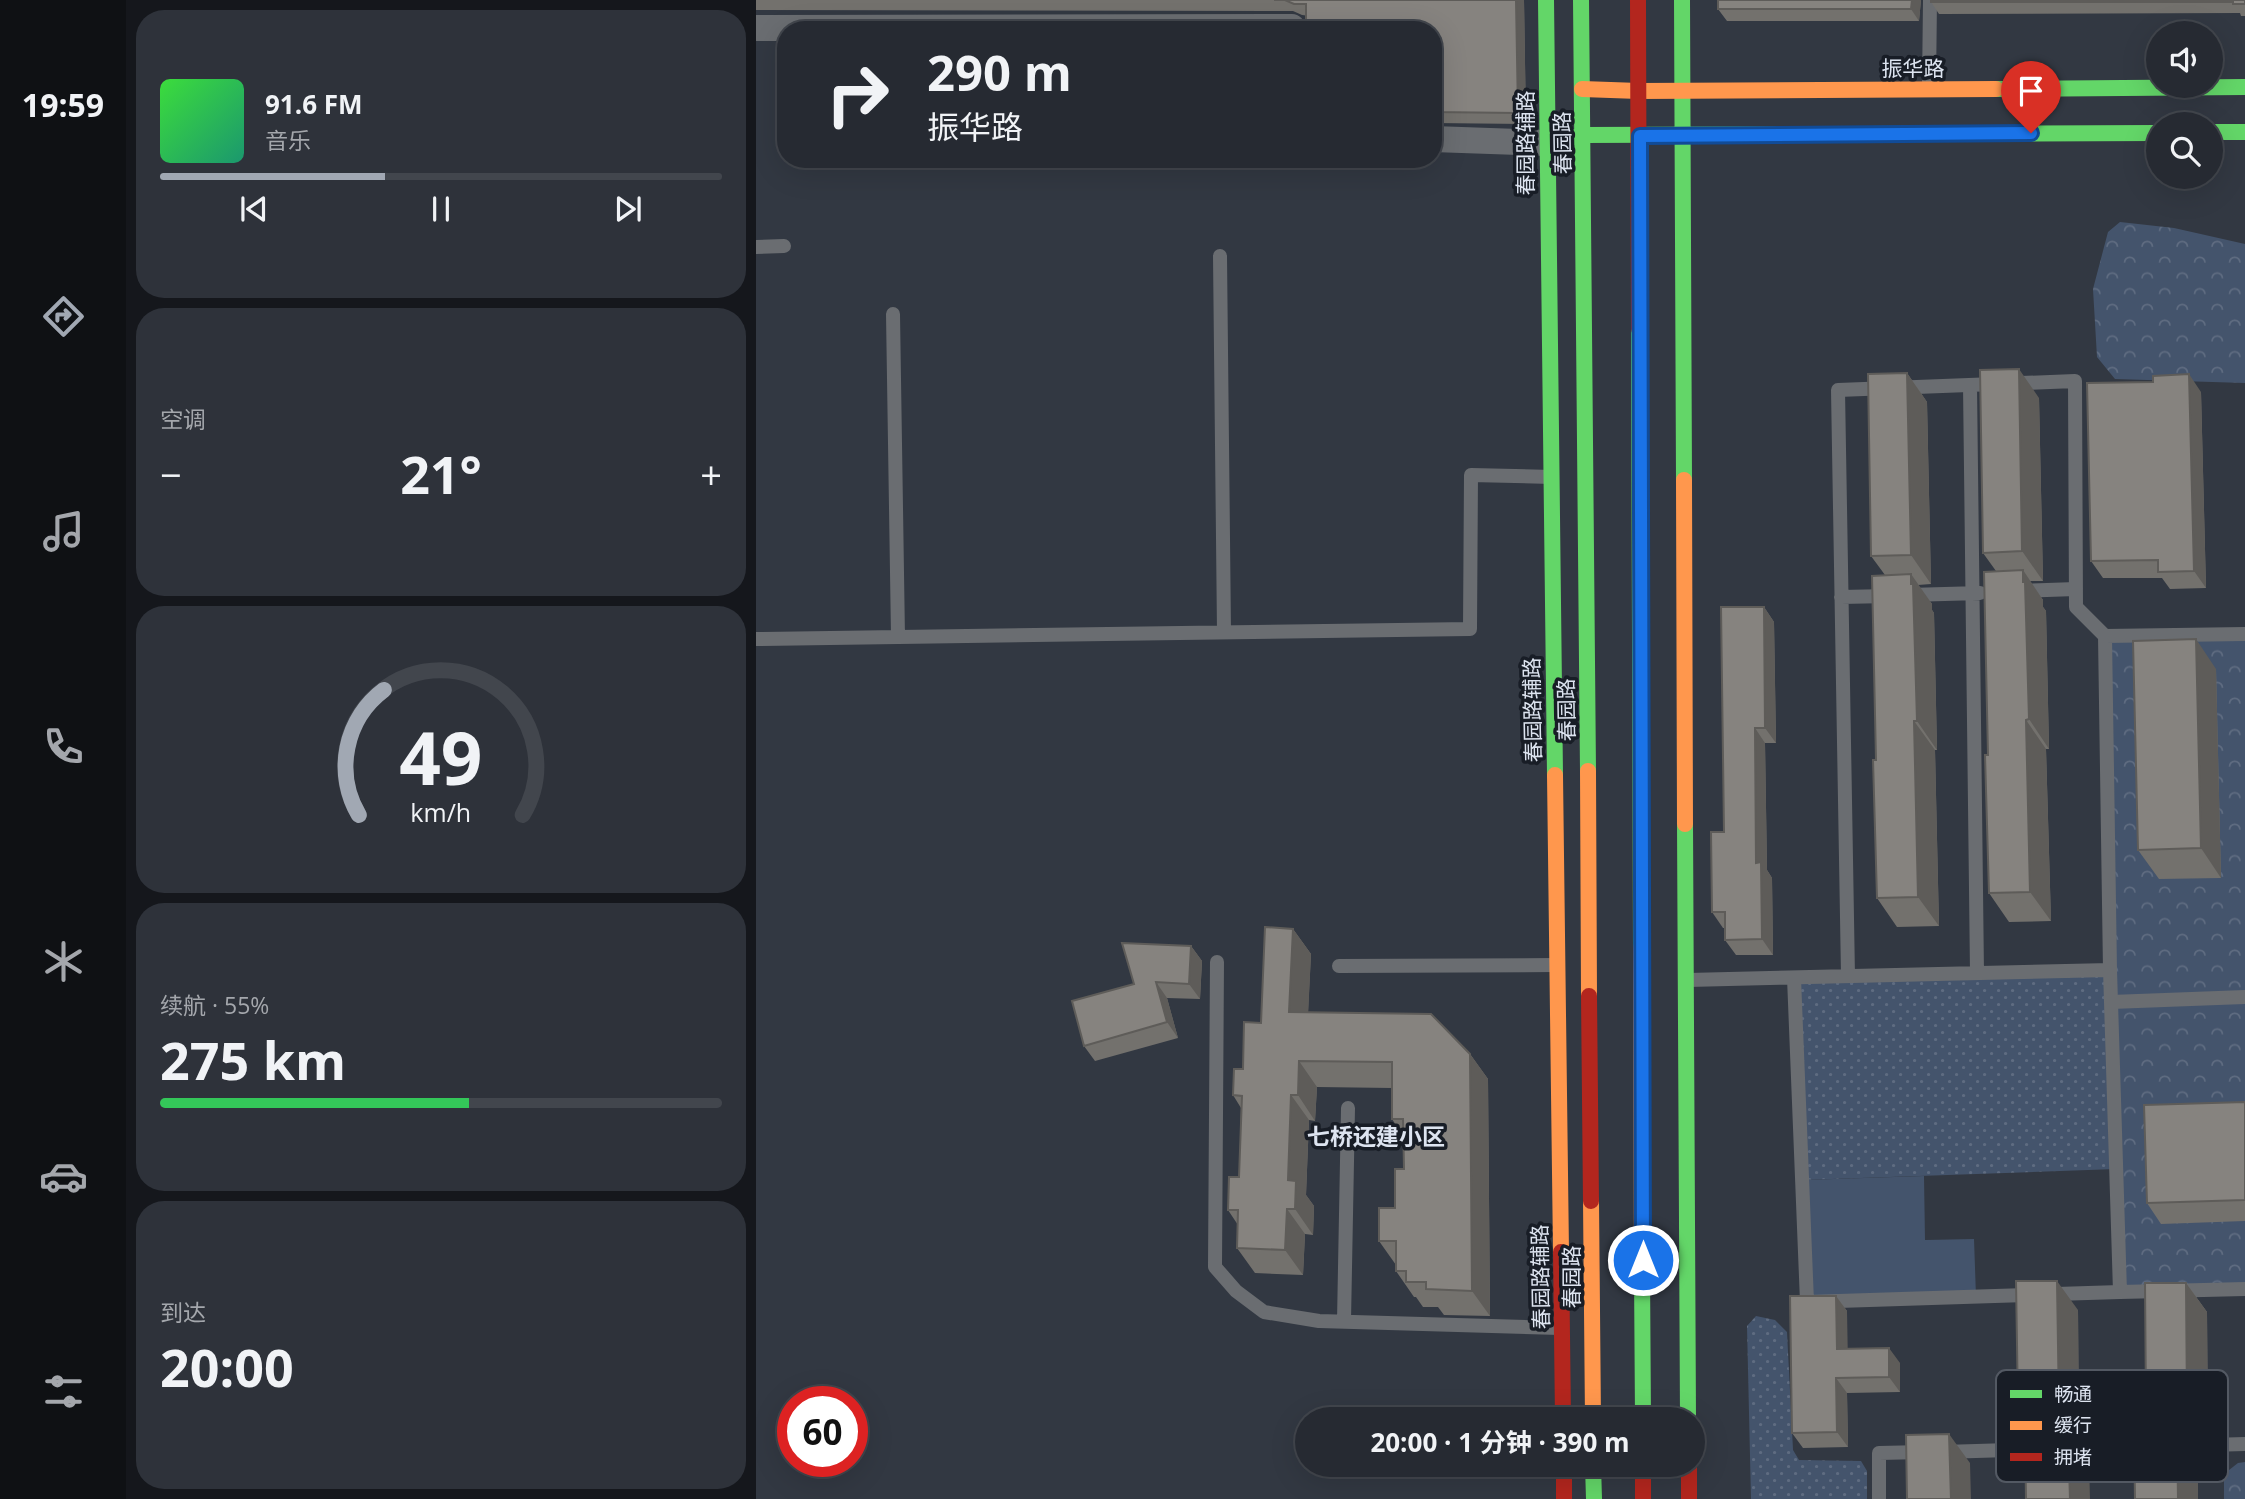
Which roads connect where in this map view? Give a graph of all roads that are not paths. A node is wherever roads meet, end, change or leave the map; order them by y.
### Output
1 (1546, 0) edge
2 (1581, 0) edge
3 (1638, 0) edge
4 (1682, 0) edge
5 (1930, 0) edge
6 (756, 28) edge
7 (777, 28) edge
8 (1978, 74) dead end
9 (2245, 87) edge
10 (1582, 89) junction
11 (1929, 89) junction
12 (1955, 89) junction
13 (1639, 91) junction
14 (1683, 91) junction
15 (2146, 132) edge
16 (2223, 132) edge
17 (2245, 132) edge
18 (1955, 134) junction
19 (1584, 135) junction
20 (1640, 136) junction
21 (1684, 136) junction
22 (1442, 139) edge
23 (1546, 144) junction
24 (2146, 147) edge
25 (2223, 147) edge
26 (2245, 147) edge
27 (784, 246) dead end
28 (756, 247) edge
29 (1220, 256) dead end
30 (893, 314) dead end
31 (1970, 385) junction
32 (1652, 447) junction
33 (1685, 448) junction
34 (1568, 477) junction
35 (2076, 589) junction
36 (1973, 594) junction
37 (1841, 597) junction
38 (1224, 632) junction
39 (2245, 634) edge
40 (2105, 636) junction
41 (898, 637) junction
42 (756, 639) edge
43 (1217, 962) dead end
44 (1557, 965) junction
45 (1589, 965) junction
46 (1339, 966) dead end
47 (2110, 970) junction
48 (1977, 973) junction
49 (1847, 976) junction
50 (1794, 978) junction
51 (1681, 979) junction
52 (2245, 997) edge
53 (2111, 1002) junction
54 (1348, 1108) dead end
55 (2245, 1289) edge
56 (2120, 1292) junction
57 (1344, 1321) junction
58 (1562, 1328) junction
59 (1592, 1331) junction
60 (1563, 1407) edge
61 (1593, 1407) edge
62 (1643, 1407) edge
63 (1688, 1407) edge
64 (1996, 1450) edge
65 (1564, 1477) edge
66 (1593, 1477) edge
67 (1643, 1477) edge
68 (1689, 1477) edge
69 (1564, 1499) edge
70 (1594, 1499) edge
71 (1643, 1499) edge
72 (1689, 1499) edge
73 (1879, 1499) edge

1 - 23 main road, 春园路辅路
2 - 10 main road, 春园路
3 - 13 main road
4 - 14 main road
5 - 11 lane
6 - 7 street
8 - 12 main road
9 - 12 main road, 振华路
10 - 13 main road, 振华路
10 - 19 main road, 春园路
11 - 12 main road, 振华路
11 - 14 main road, 振华路
13 - 14 main road, 振华路
13 - 20 main road
14 - 21 main road
15 - 18 main road
16 - 17 main road
18 - 21 main road
18 - 24 main road
19 - 20 main road
19 - 23 main road
19 - 34 main road, 春园路
20 - 21 main road
20 - 32 main road
21 - 33 main road
22 - 23 street
23 - 34 main road, 春园路辅路
25 - 26 main road
27 - 28 lane
29 - 38 lane
30 - 41 lane
31 - 35 lane
31 - 36 lane
31 - 37 lane
32 - 33 main road
32 - 62 main road
33 - 51 main road
34 - 38 lane
34 - 44 main road, 春园路辅路
34 - 45 main road, 春园路
35 - 36 lane
35 - 40 lane
36 - 37 lane
36 - 48 lane
37 - 49 lane
38 - 41 lane
39 - 40 lane
40 - 47 lane
41 - 42 lane
43 - 57 lane
44 - 45 main road
44 - 46 lane
44 - 58 main road, 春园路辅路
45 - 59 main road, 春园路
47 - 48 lane
47 - 53 lane
48 - 49 lane
49 - 50 lane
50 - 51 lane
50 - 56 lane
51 - 63 main road
52 - 53 lane
53 - 56 lane
54 - 57 lane
55 - 56 lane
57 - 58 lane
58 - 59 main road
58 - 60 main road, 春园路辅路
59 - 61 main road, 春园路
64 - 73 lane
65 - 69 main road
66 - 70 main road
67 - 71 main road
68 - 72 main road

